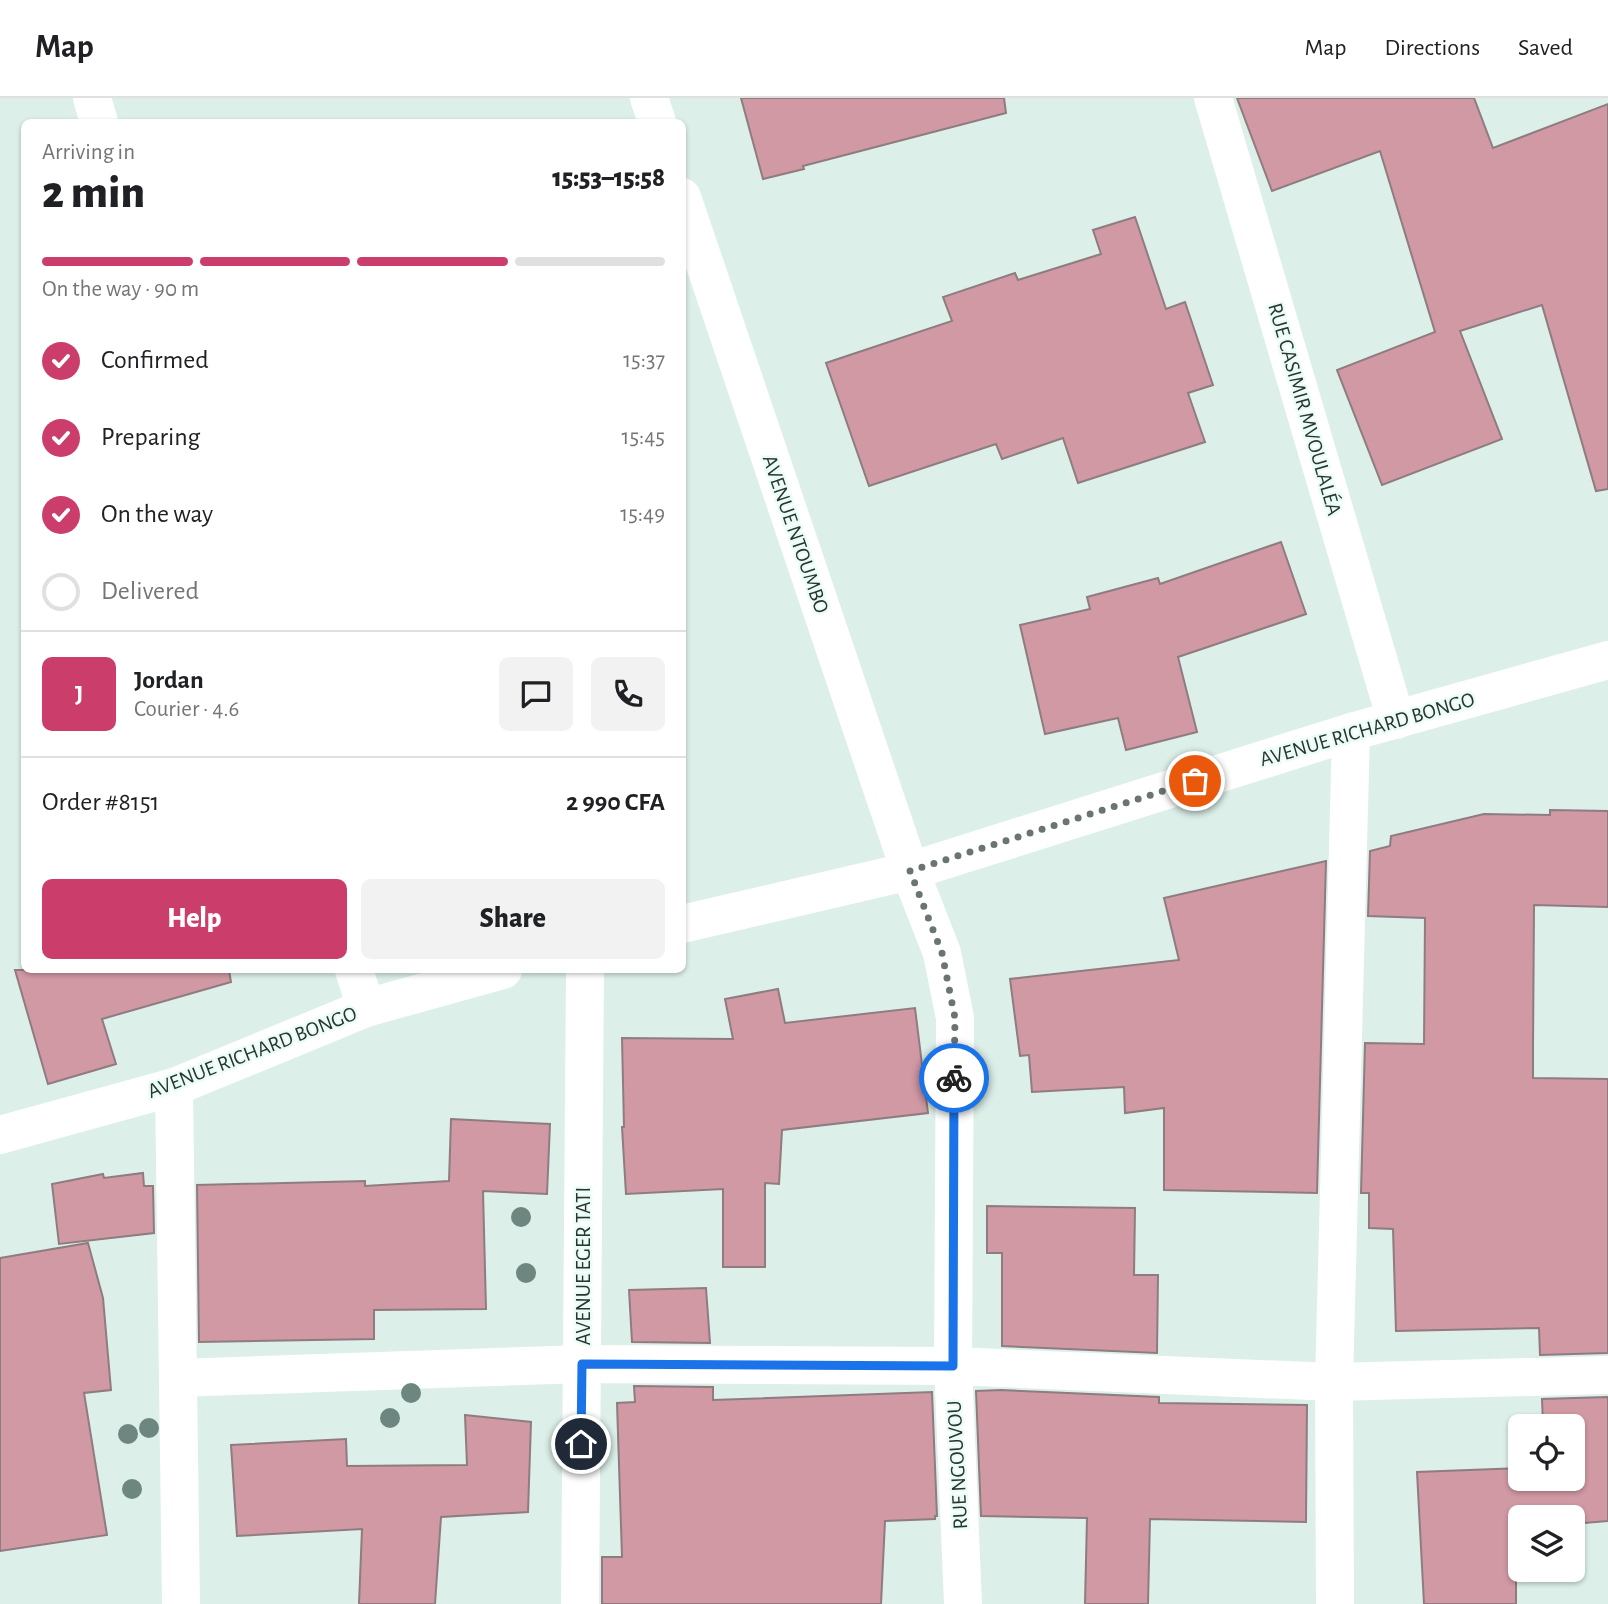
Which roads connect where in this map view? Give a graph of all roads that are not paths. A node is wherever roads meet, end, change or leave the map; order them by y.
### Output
1 (92, 98) edge
2 (649, 98) edge
3 (1213, 98) edge
4 (98, 119) edge
5 (656, 119) edge
6 (686, 209) edge
7 (1608, 660) edge
8 (1396, 720) junction
9 (1351, 732) junction
10 (910, 871) junction
11 (686, 923) edge
12 (355, 973) edge
13 (492, 973) edge
14 (585, 973) edge
15 (366, 1008) junction
16 (174, 1087) junction
17 (0, 1135) edge
18 (582, 1364) junction
19 (953, 1366) junction
20 (1608, 1375) edge
21 (178, 1378) junction
22 (1334, 1382) junction
23 (181, 1604) edge
24 (579, 1604) edge
25 (963, 1604) edge
26 (1335, 1604) edge

1 - 4 street
2 - 5 street
3 - 8 street, RUE CASIMIR MVOULALÉA
6 - 10 street, AVENUE NTOUMBO
7 - 8 street, AVENUE RICHARD BONGO
8 - 9 street, AVENUE RICHARD BONGO
9 - 10 street, AVENUE RICHARD BONGO
9 - 22 street
10 - 11 street, AVENUE RICHARD BONGO
10 - 19 street, RUE NGOUVOU
12 - 15 street
13 - 15 street, AVENUE RICHARD BONGO
14 - 18 street, AVENUE EGER TATI
15 - 16 street, AVENUE RICHARD BONGO
16 - 17 street, AVENUE RICHARD BONGO
16 - 21 street
18 - 19 street
18 - 21 street
18 - 24 street, AVENUE EGER TATI
19 - 22 street
19 - 25 street, RUE NGOUVOU
20 - 22 street
21 - 23 street
22 - 26 street

